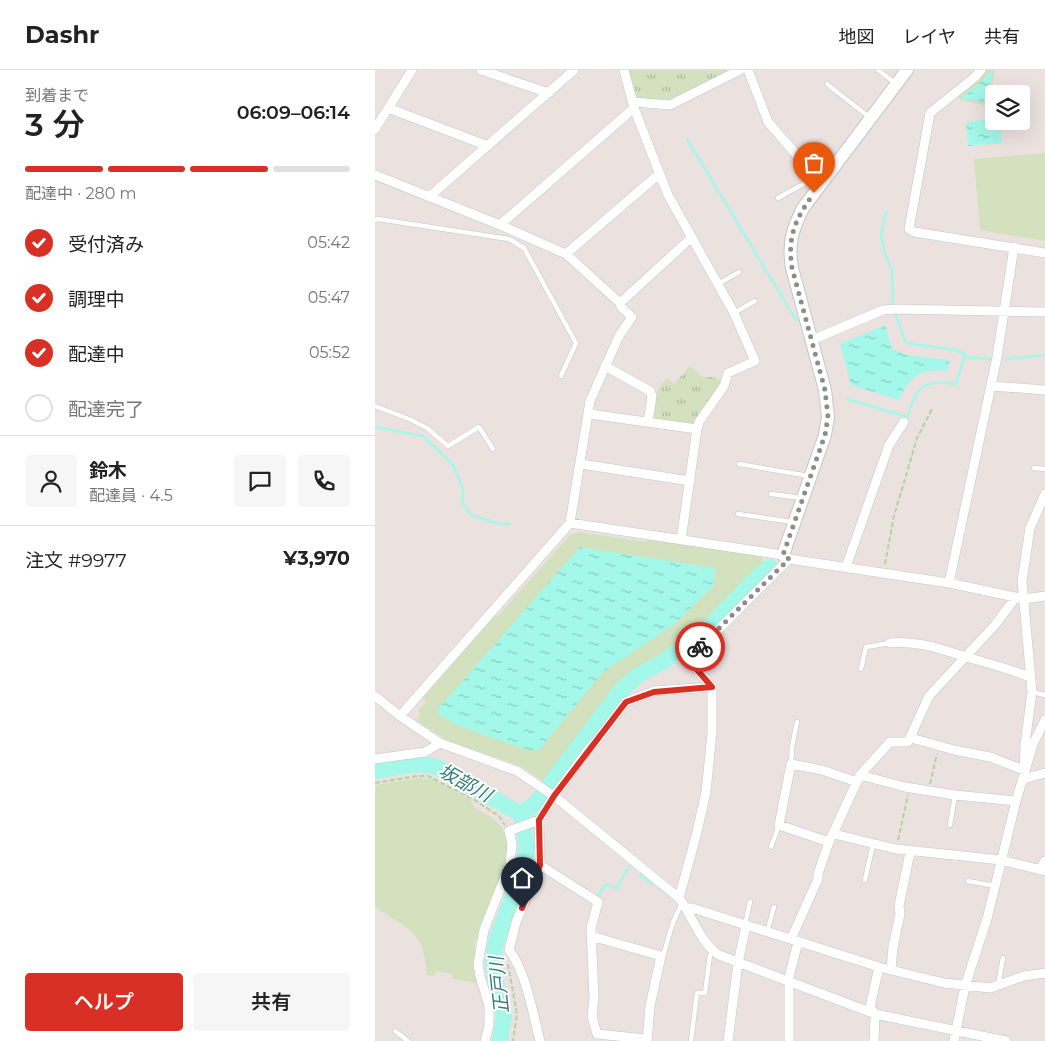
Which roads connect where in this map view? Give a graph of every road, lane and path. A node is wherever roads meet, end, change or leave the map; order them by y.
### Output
1 (412, 70) edge
2 (481, 70) edge
3 (574, 70) edge
4 (624, 70) edge
5 (741, 70) edge
6 (748, 70) edge
7 (879, 70) edge
8 (907, 70) edge
9 (981, 70) edge
10 (827, 84) dead end
11 (897, 84) junction
12 (549, 93) junction
13 (634, 105) junction
14 (388, 108) junction
15 (870, 118) junction
16 (375, 129) edge
17 (487, 146) junction
18 (659, 174) junction
19 (375, 175) edge
20 (819, 180) junction
21 (429, 197) junction
22 (778, 198) dead end
23 (375, 220) edge
24 (501, 225) junction
25 (691, 238) junction
26 (1014, 247) junction
27 (1045, 253) edge
28 (565, 254) junction
29 (739, 272) dead end
30 (718, 284) junction
31 (755, 301) dead end
32 (620, 303) junction
33 (734, 312) junction
34 (1004, 312) junction
35 (1045, 312) edge
36 (812, 340) junction
37 (605, 366) junction
38 (561, 376) dead end
39 (991, 386) junction
40 (1045, 390) edge
41 (375, 406) edge
42 (932, 409) dead end
43 (589, 414) junction
44 (648, 422) junction
45 (904, 422) dead end
46 (697, 429) junction
47 (493, 449) dead end
48 (581, 464) junction
49 (739, 464) dead end
50 (1034, 468) dead end
51 (1045, 468) edge
52 (811, 476) junction
53 (690, 481) junction
54 (771, 494) dead end
55 (1045, 494) edge
56 (803, 499) junction
57 (738, 514) dead end
58 (794, 522) junction
59 (570, 523) junction
60 (681, 540) junction
61 (786, 557) junction
62 (847, 567) junction
63 (884, 573) junction
64 (949, 583) junction
65 (1045, 596) edge
66 (1020, 598) junction
67 (890, 643) joint
68 (966, 656) junction
69 (861, 669) dead end
70 (1030, 677) junction
71 (712, 687) junction
72 (1032, 692) junction
73 (1045, 694) edge
74 (375, 696) edge
75 (400, 716) junction
76 (1045, 720) edge
77 (797, 722) dead end
78 (911, 738) junction
79 (440, 743) junction
80 (940, 746) junction
81 (375, 759) edge
82 (791, 764) junction
83 (1045, 773) edge
84 (1024, 775) junction
85 (859, 778) junction
86 (375, 783) edge
87 (909, 788) junction
88 (928, 791) junction
89 (553, 795) junction
90 (955, 795) junction
91 (1016, 801) junction
92 (539, 820) junction
93 (779, 825) junction
94 (950, 825) dead end
95 (509, 831) junction
96 (832, 838) junction
97 (873, 844) junction
98 (771, 846) dead end
99 (896, 849) junction
100 (910, 852) junction
101 (1001, 860) junction
102 (1045, 861) edge
103 (540, 865) junction
104 (1042, 871) edge
105 (865, 880) dead end
106 (968, 881) dead end
107 (995, 886) junction
108 (750, 902) dead end
109 (683, 903) junction
110 (774, 907) dead end
111 (746, 926) junction
112 (767, 932) junction
113 (591, 936) junction
114 (795, 941) junction
115 (509, 950) junction
116 (713, 951) junction
117 (661, 956) junction
118 (1003, 958) dead end
119 (738, 963) junction
120 (879, 967) junction
121 (891, 970) junction
122 (1045, 973) edge
123 (789, 982) junction
124 (997, 985) junction
125 (965, 986) junction
126 (875, 1014) junction
127 (395, 1031) dead end
128 (956, 1031) junction
129 (599, 1038) edge
130 (647, 1040) edge
131 (407, 1041) edge
132 (485, 1041) edge
133 (513, 1041) edge
134 (541, 1041) edge
135 (691, 1041) edge
136 (728, 1041) edge
137 (789, 1041) edge
138 (874, 1041) edge
139 (955, 1041) edge
140 (1006, 1041) edge

1 - 14 street
2 - 12 street
3 - 12 street
4 - 13 street
5 - 13 street
6 - 20 street
7 - 11 lane
8 - 11 street
9 - 26 street
10 - 15 lane
11 - 15 street
12 - 17 street
13 - 18 street
13 - 24 street
14 - 16 street
14 - 17 street
15 - 20 street
17 - 21 street
18 - 25 street
18 - 28 street
19 - 21 street
20 - 22 lane
20 - 36 street
21 - 24 street
23 - 38 lane
24 - 28 street
25 - 30 street
25 - 32 street
26 - 27 street
26 - 34 street
28 - 32 street
29 - 30 lane
30 - 33 street
31 - 33 lane
32 - 37 street
33 - 46 street
34 - 35 street
34 - 36 street
34 - 39 street
36 - 52 street
37 - 43 street
37 - 44 street
39 - 40 street
39 - 64 street
41 - 47 lane
42 - 63 path
43 - 44 street
43 - 48 street
44 - 46 street
45 - 62 street
46 - 53 street
48 - 53 street
48 - 59 street
49 - 52 lane
50 - 51 lane
52 - 56 street
53 - 60 street
54 - 56 lane
55 - 66 street
56 - 58 street
57 - 58 lane
58 - 61 street
59 - 60 street
59 - 75 street
60 - 61 street
61 - 62 street
61 - 71 street
62 - 63 street
63 - 64 street
64 - 66 street
65 - 66 street
66 - 68 street
66 - 70 street
67 - 68 street
67 - 69 lane
68 - 70 street
68 - 78 street
70 - 72 street
71 - 89 street
71 - 109 street
72 - 73 lane
72 - 84 street
74 - 75 street
75 - 79 street
76 - 84 street
77 - 82 lane
78 - 80 street
78 - 85 street
79 - 81 street
79 - 89 street
80 - 84 street
80 - 88 path
82 - 85 street
82 - 93 street
83 - 84 street
84 - 91 street
85 - 87 street
85 - 96 street
86 - 95 path
87 - 88 street
87 - 99 path
88 - 90 street
89 - 92 street
89 - 109 street
90 - 91 street
90 - 94 lane
91 - 101 street
92 - 95 street
92 - 103 street
93 - 96 street
93 - 98 lane
95 - 132 street
96 - 97 street
96 - 114 street
97 - 99 street
97 - 105 lane
99 - 100 street
100 - 101 street
100 - 121 street
101 - 104 street
101 - 107 street
102 - 104 street
103 - 113 street
103 - 115 street
106 - 107 lane
107 - 125 street
108 - 111 lane
109 - 111 street
109 - 116 street
109 - 117 lane
110 - 112 lane
111 - 112 street
111 - 119 street
112 - 114 street
113 - 117 street
113 - 129 street
114 - 120 street
114 - 123 street
115 - 133 path
115 - 134 street
116 - 119 street
116 - 135 lane
117 - 130 street
118 - 124 lane
119 - 123 street
119 - 136 street
120 - 121 street
120 - 126 street
121 - 125 street
122 - 124 street
123 - 126 street
123 - 137 street
124 - 125 street
125 - 128 street
126 - 128 street
126 - 138 street
127 - 131 lane
128 - 139 street
128 - 140 street
129 - 130 street

